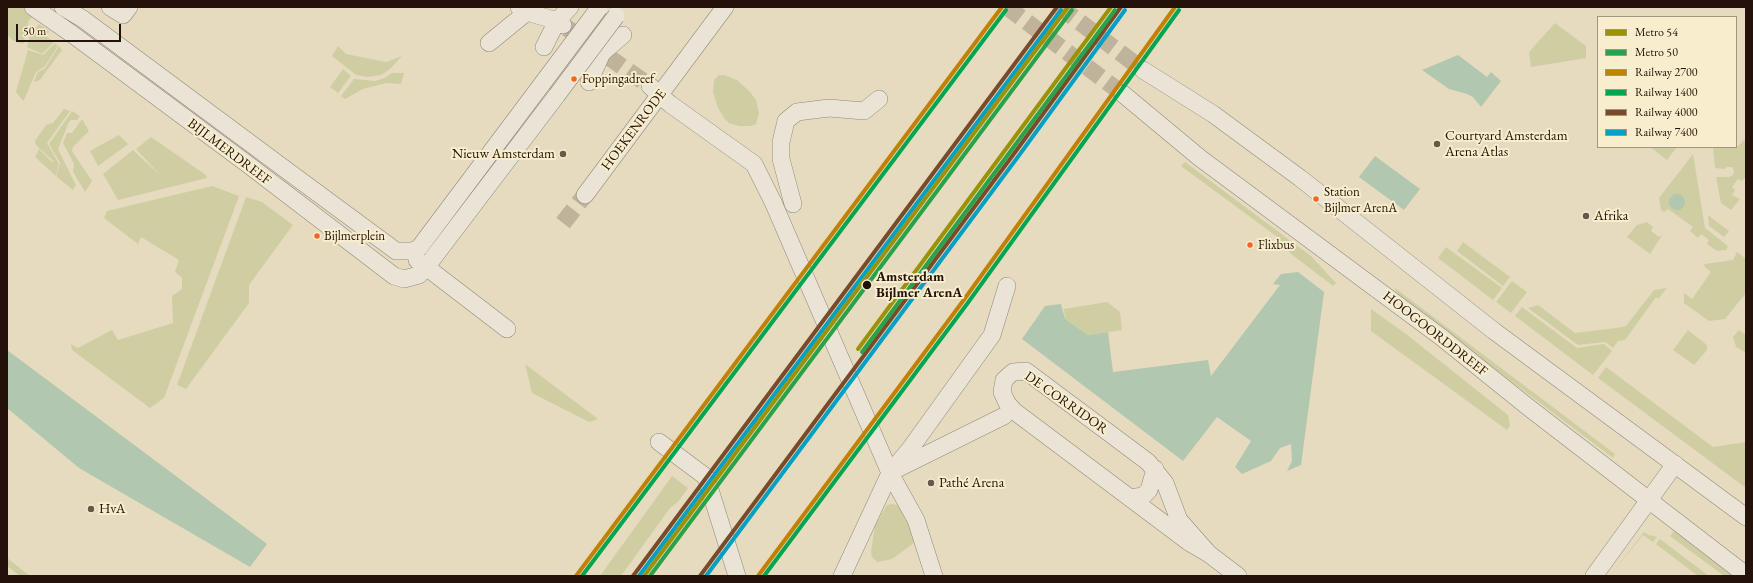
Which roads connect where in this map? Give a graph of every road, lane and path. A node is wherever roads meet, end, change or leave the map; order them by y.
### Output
1 (33, 7) edge
2 (63, 7) edge
3 (570, 7) edge
4 (725, 7) edge
5 (600, 8) edge
6 (523, 10) edge
7 (619, 12) edge
8 (560, 23) junction
9 (623, 35) dead end
10 (489, 43) dead end
11 (544, 47) dead end
12 (1143, 70) tunnel mouth
13 (589, 82) dead end
14 (655, 91) junction
15 (1122, 94) tunnel mouth
16 (879, 99) dead end
17 (585, 196) tunnel mouth
18 (774, 202) junction
19 (408, 251) junction
20 (427, 266) junction
21 (1007, 286) dead end
22 (507, 329) dead end
23 (1004, 416) dead end
24 (659, 442) dead end
25 (1675, 464) junction
26 (1155, 470) junction
27 (890, 473) junction
28 (1130, 498) junction
29 (1648, 500) junction
30 (1746, 517) edge
31 (1209, 554) junction
32 (1746, 574) edge
33 (737, 576) edge
34 (842, 576) edge
35 (934, 576) edge
36 (1238, 576) edge
37 (1594, 576) edge

1 - 20 street, BIJLMERDREEF
2 - 19 street, BIJLMERDREEF
3 - 8 street
4 - 14 street, HOEKENRODE
5 - 19 street, bridge
6 - 8 street
6 - 10 street
7 - 20 street, bridge
8 - 11 street
9 - 13 street
12 - 25 street
14 - 17 street, HOEKENRODE
14 - 18 street
15 - 29 street, HOOGOORDDREEF
16 - 18 street
18 - 27 street
19 - 20 street, BIJLMERDREEF
20 - 22 street, BIJLMERDREEF
21 - 27 street
23 - 27 street
24 - 33 street
25 - 29 street
25 - 30 street
26 - 28 street
26 - 28 street, DE CORRIDOR
26 - 31 street, DE CORRIDOR
27 - 34 street
27 - 35 street
28 - 31 street, DE CORRIDOR
29 - 32 street, HOOGOORDDREEF
29 - 37 street
31 - 36 street, DE CORRIDOR

